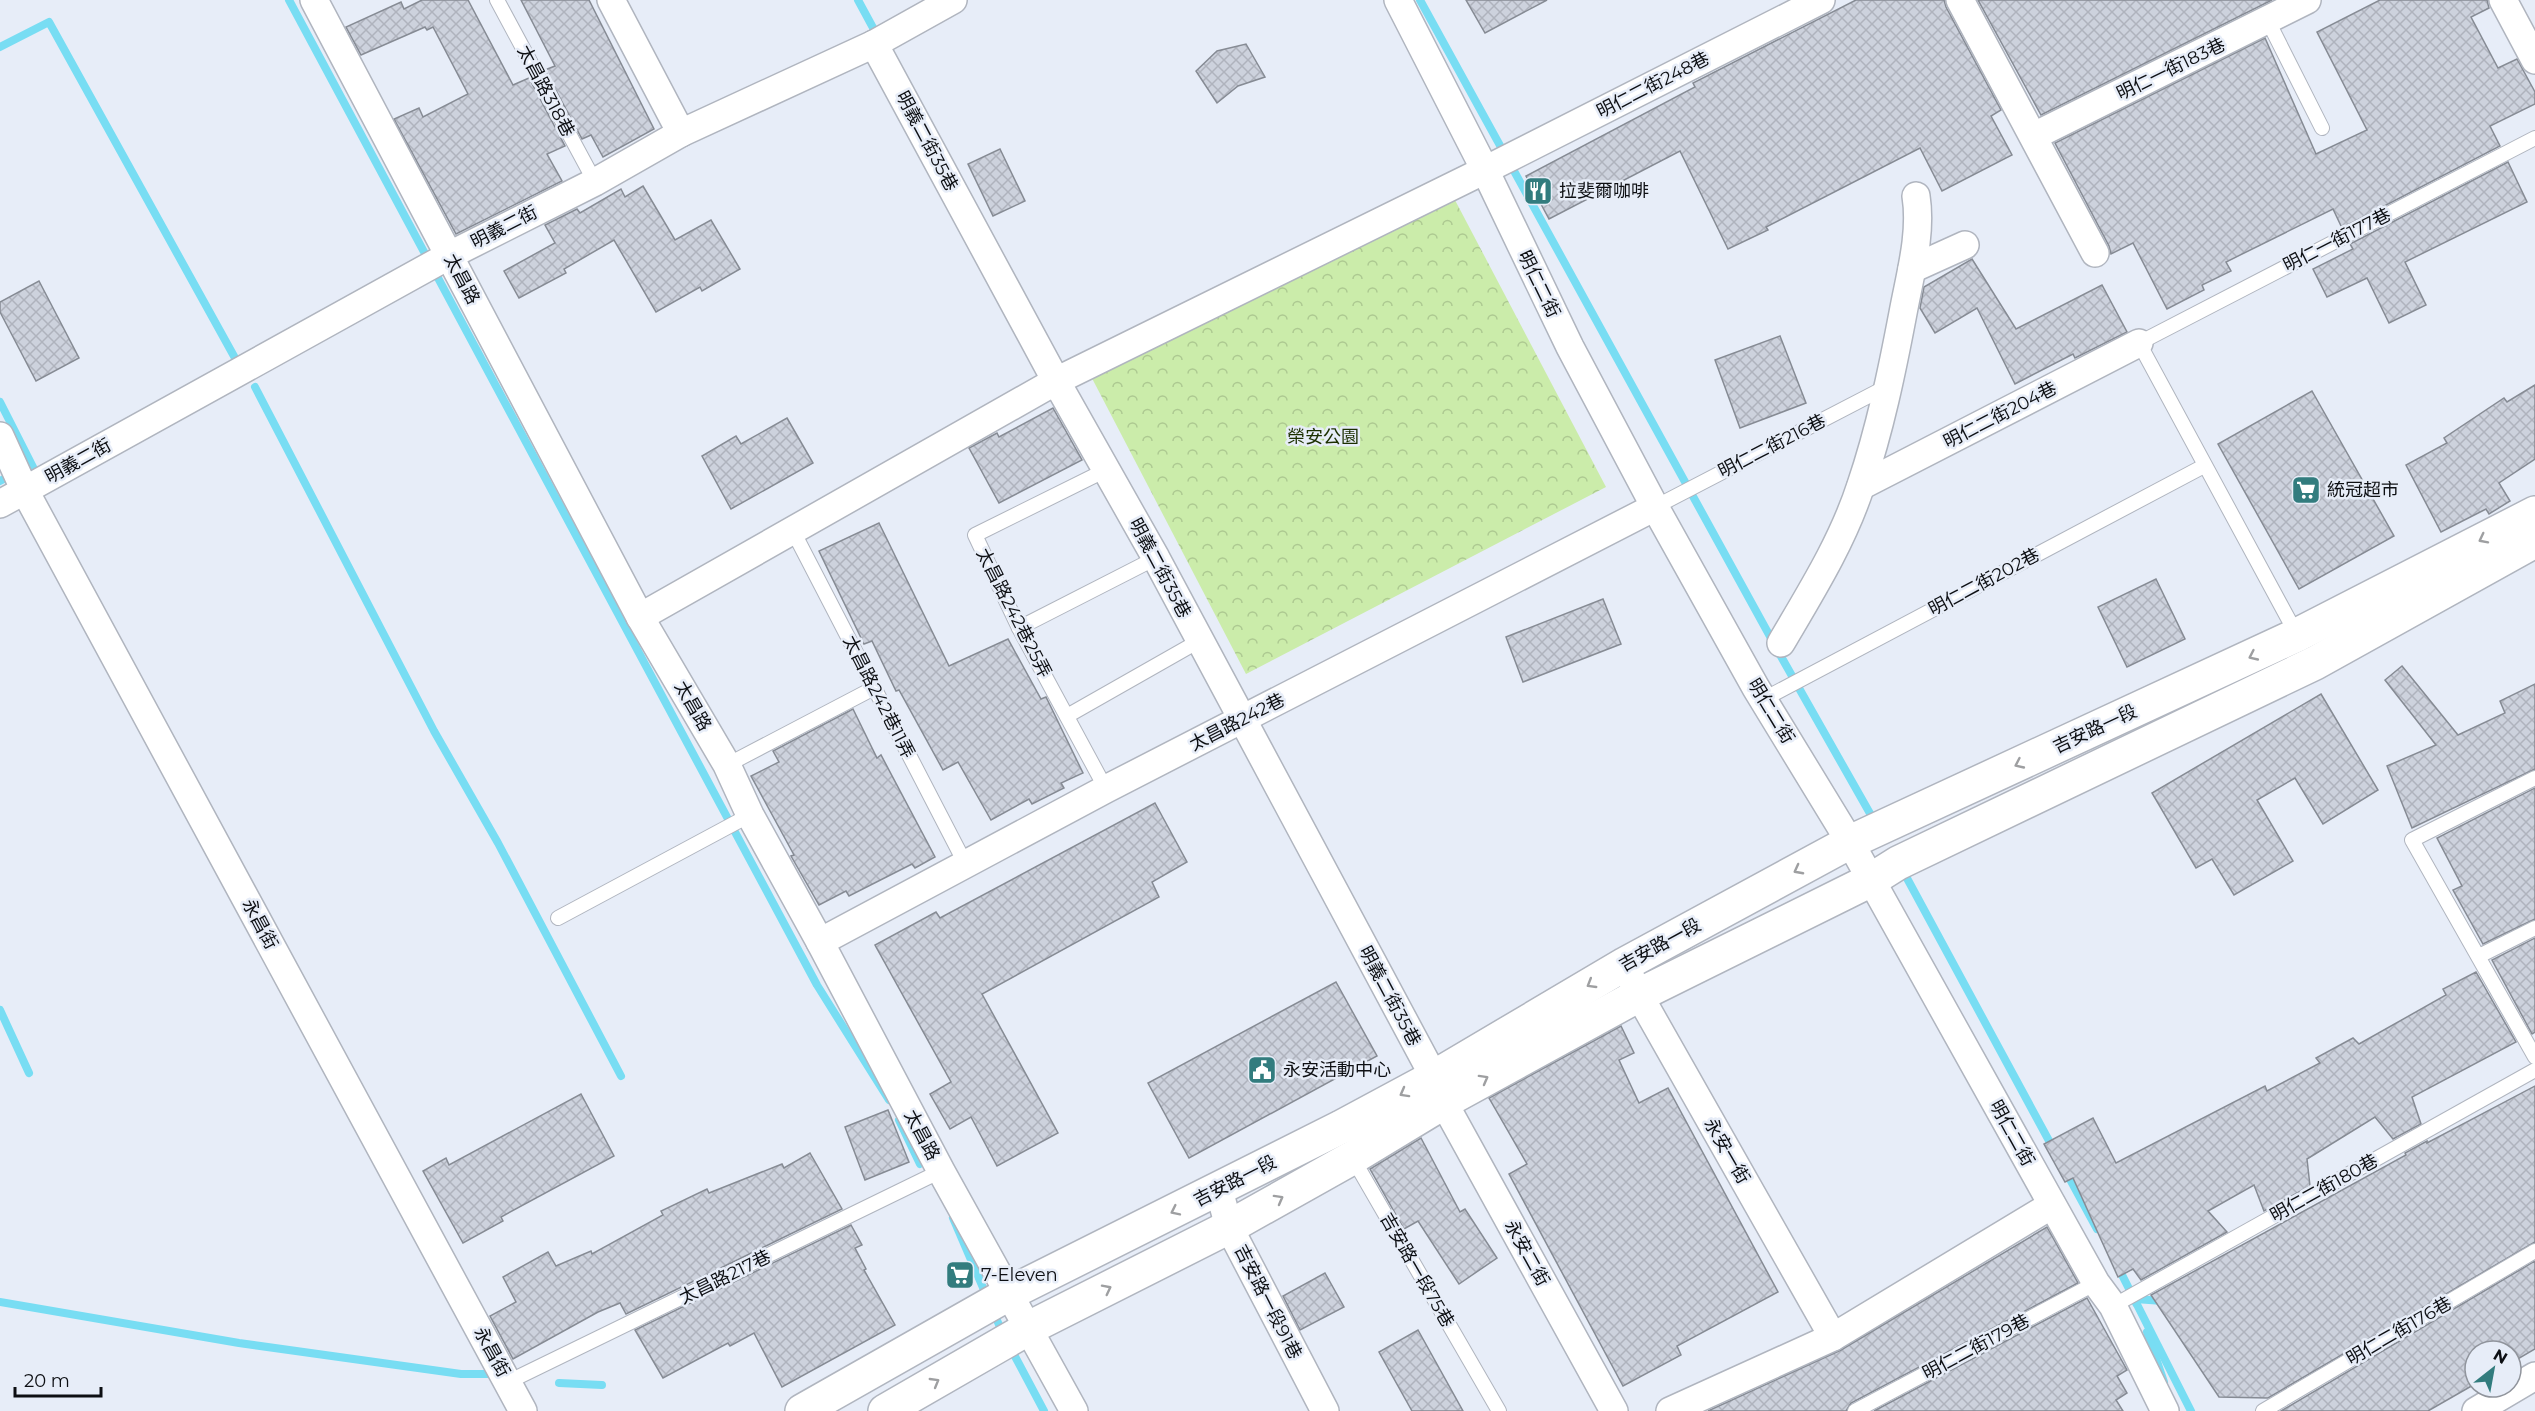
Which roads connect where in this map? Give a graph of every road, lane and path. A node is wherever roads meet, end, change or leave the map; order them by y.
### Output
1 (314, 0) edge
2 (497, 0) edge
3 (611, 0) edge
4 (953, 0) edge
5 (1398, 0) edge
6 (1821, 0) edge
7 (1960, 0) edge
8 (2307, 0) edge
9 (2503, 0) edge
10 (2268, 21) junction
11 (874, 44) junction
12 (2535, 60) edge
13 (2322, 128) dead end
14 (681, 133) junction
15 (2034, 136) junction
16 (2535, 138) edge
17 (1485, 170) junction
18 (594, 182) junction
19 (1916, 196) dead end
20 (1965, 245) dead end
21 (2095, 253) dead end
22 (450, 255) junction
23 (1912, 269) junction
24 (2139, 343) junction
25 (1056, 381) junction
26 (1889, 385) junction
27 (0, 436) edge
28 (2204, 466) junction
29 (1106, 470) junction
30 (1861, 486) junction
31 (25, 490) junction
32 (0, 504) edge
33 (1655, 507) junction
34 (2535, 513) edge
35 (793, 531) junction
36 (2535, 541) edge
37 (1156, 558) junction
38 (640, 617) junction
39 (1019, 628) junction
40 (1199, 641) junction
41 (1781, 643) dead end
42 (2306, 649) junction
43 (874, 688) junction
44 (1764, 699) junction
45 (1067, 716) junction
46 (1243, 719) junction
47 (727, 765) junction
48 (2535, 777) edge
49 (1106, 789) junction
50 (750, 815) junction
51 (1850, 842) junction
52 (965, 863) junction
53 (1871, 880) junction
54 (558, 918) dead end
55 (2535, 927) edge
56 (820, 942) junction
57 (2479, 956) junction
58 (1625, 964) junction
59 (1639, 995) junction
60 (2535, 1057) edge
61 (2535, 1070) edge
62 (1439, 1091) junction
63 (1347, 1143) junction
64 (941, 1172) junction
65 (1219, 1190) junction
66 (2052, 1205) junction
67 (1229, 1227) junction
68 (2535, 1251) edge
69 (2096, 1283) junction
70 (1010, 1293) junction
71 (2113, 1306) junction
72 (1029, 1328) junction
73 (1833, 1337) junction
74 (2535, 1376) edge
75 (508, 1382) junction
76 (2160, 1409) edge
77 (523, 1411) edge
78 (802, 1411) edge
79 (885, 1411) edge
80 (1074, 1411) edge
81 (1325, 1411) edge
82 (1498, 1411) edge
83 (1614, 1411) edge
84 (1670, 1411) edge
85 (1855, 1411) edge
86 (2263, 1411) edge
87 (2476, 1411) edge

1 - 22 street, 太昌路
2 - 18 lane, 太昌路318巷
3 - 14 street
4 - 11 street, 明義二街
5 - 17 street, 明仁二街
6 - 17 street, 明仁二街248巷
7 - 15 street
8 - 10 street, 明仁一街183巷
9 - 12 street
10 - 13 lane
10 - 15 street, 明仁一街183巷
11 - 14 street, 明義二街
11 - 25 street, 明義二街35巷
14 - 18 street, 明義二街
15 - 21 street
16 - 24 lane, 明仁一街177巷
17 - 25 street, 明仁二街248巷
17 - 33 street, 明仁二街
18 - 22 street, 明義二街
19 - 23 street
20 - 23 street
22 - 31 street, 明義二街
22 - 38 street, 太昌路
23 - 26 street
24 - 28 lane
24 - 30 street, 明仁二街204巷
25 - 29 street, 明義二街35巷
25 - 35 street, 明仁二街248巷
26 - 30 street
26 - 33 lane, 明仁二街216巷
27 - 31 street, 永昌街
28 - 42 lane
28 - 44 lane, 明仁二街202巷
29 - 37 street, 明義二街35巷
29 - 39 lane, 太昌路242巷25弄
30 - 41 street
31 - 32 street, 明義二街
31 - 75 street, 永昌街
33 - 44 street, 明仁二街
33 - 46 street, 太昌路242巷
34 -> 42 street, 吉安路一段
35 - 38 street, 明仁二街248巷
35 - 43 lane, 太昌路242巷11弄
36 - 42 street, 吉安路一段
37 - 39 lane
37 - 40 street, 明義二街35巷
38 - 47 street, 太昌路
39 - 45 lane, 太昌路242巷25弄
40 - 45 lane
40 - 46 street, 明義二街35巷
42 -> 51 street, 吉安路一段
42 - 53 street, 吉安路一段
43 - 47 lane
43 - 52 lane, 太昌路242巷11弄
44 - 51 street, 明仁二街
45 - 49 lane, 太昌路242巷25弄
46 - 49 street, 太昌路242巷
46 - 62 street, 明義二街35巷
47 - 50 street, 太昌路
48 - 57 lane
49 - 52 street, 太昌路242巷
50 - 54 lane
50 - 56 street, 太昌路
51 - 53 street, 明仁二街
51 -> 58 street, 吉安路一段
52 - 56 street, 太昌路242巷
53 - 59 street, 吉安路一段
53 - 66 street, 明仁二街
55 - 57 lane
56 - 64 street, 太昌路
57 - 60 lane
58 - 59 street, 永安一街
58 -> 62 street, 吉安路一段
62 -> 59 street, 吉安路一段
59 - 73 street, 永安一街
61 - 71 lane, 明仁二街180巷
62 - 63 street, 吉安路一段
62 - 83 street, 永安二街
63 - 65 street, 吉安路一段
67 -> 63 street, 吉安路一段
63 - 82 lane, 吉安路一段75巷
64 - 70 street, 太昌路
64 - 75 lane, 太昌路217巷
65 - 67 street, 吉安路一段91巷
65 -> 70 street, 吉安路一段
66 - 69 street, 明仁二街
66 - 73 street
72 -> 67 street, 吉安路一段
67 - 81 street, 吉安路一段91巷
68 - 86 lane, 明仁二街176巷
69 - 71 street, 明仁二街
69 - 85 lane, 明仁二街179巷
70 - 72 street, 太昌路
70 - 78 street, 吉安路一段
71 - 76 street, 明仁二街
79 -> 72 street, 吉安路一段
72 - 80 street, 太昌路
73 - 84 street
74 - 87 street
75 - 77 street, 永昌街

